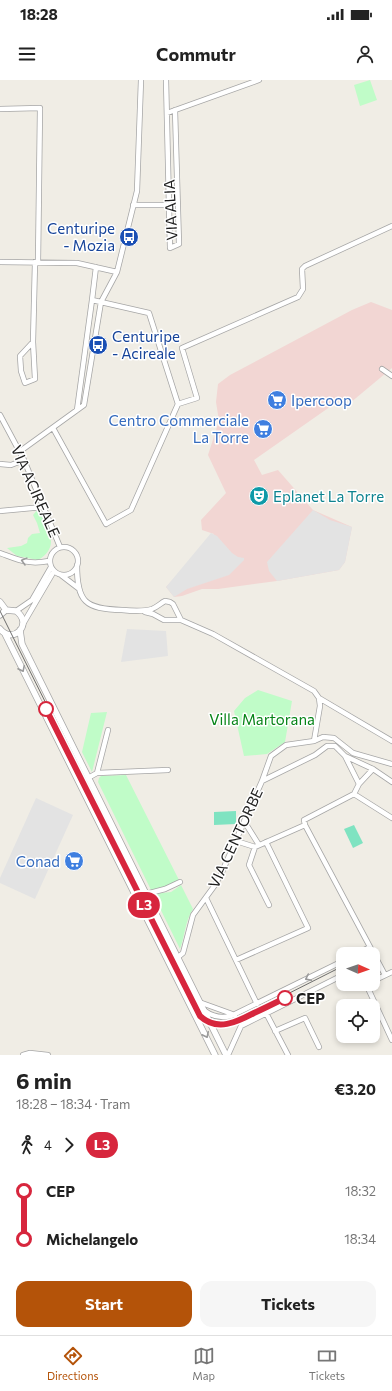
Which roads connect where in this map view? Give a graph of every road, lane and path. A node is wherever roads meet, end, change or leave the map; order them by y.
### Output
1 (141, 80) edge
2 (166, 80) edge
3 (259, 80) edge
4 (0, 109) edge
5 (175, 110) junction
6 (167, 114) junction
7 (133, 205) junction
8 (169, 205) junction
9 (392, 226) edge
10 (0, 262) edge
11 (36, 262) junction
12 (96, 267) junction
13 (117, 272) junction
14 (92, 300) junction
15 (101, 302) junction
16 (33, 342) junction
17 (382, 369) dead end
18 (392, 376) edge
19 (178, 404) junction
20 (77, 410) junction
21 (0, 415) edge
22 (53, 428) junction
23 (19, 452) junction
24 (24, 460) junction
25 (0, 464) edge
26 (43, 506) junction
27 (0, 511) edge
28 (60, 547) junction
29 (0, 553) edge
30 (49, 561) junction
31 (77, 565) junction
32 (52, 569) junction
33 (61, 575) junction
34 (78, 588) junction
35 (0, 602) edge
36 (161, 603) junction
37 (175, 608) junction
38 (6, 610) junction
39 (16, 611) junction
40 (144, 611) junction
41 (0, 615) edge
42 (160, 618) junction
43 (169, 620) junction
44 (182, 620) junction
45 (23, 624) junction
46 (0, 629) edge
47 (20, 630) junction
48 (5, 634) junction
49 (319, 698) junction
50 (108, 730) dead end
51 (314, 741) junction
52 (392, 741) edge
53 (345, 756) junction
54 (392, 764) edge
55 (373, 769) junction
56 (168, 770) dead end
57 (97, 773) junction
58 (88, 778) junction
59 (262, 781) junction
60 (392, 782) edge
61 (359, 784) junction
62 (354, 794) junction
63 (392, 818) edge
64 (244, 821) junction
65 (305, 825) junction
66 (236, 842) junction
67 (266, 842) junction
68 (257, 846) junction
69 (180, 882) dead end
70 (146, 894) junction
71 (206, 898) junction
72 (269, 905) dead end
73 (370, 947) edge
74 (177, 958) junction
75 (236, 960) junction
76 (336, 964) edge
77 (380, 966) edge
78 (392, 972) edge
79 (385, 975) junction
80 (380, 978) edge
81 (336, 979) edge
82 (369, 991) edge
83 (257, 1004) junction
84 (201, 1005) junction
85 (266, 1014) junction
86 (235, 1015) junction
87 (276, 1031) junction
88 (392, 1040) edge
89 (320, 1047) dead end
90 (23, 1055) edge
91 (48, 1055) edge
92 (215, 1055) edge
93 (227, 1055) edge
94 (288, 1055) edge

1 - 7 street
2 - 6 street, VIA ALIA
3 - 5 street
4 - 11 street
5 - 6 street
5 - 8 street, VIA ALIA
6 - 8 street, VIA ALIA
7 - 8 street
7 - 13 street
9 - 19 street
10 - 11 street
11 - 12 street
11 - 16 street
12 - 13 street
12 - 14 street
13 - 15 street
14 - 15 street
14 - 20 street
15 - 19 street
15 - 20 street
16 - 16 street
17 - 18 street
19 - 22 street
20 - 22 street
21 - 23 street, VIA ACIREALE
22 - 23 street
23 - 24 street, VIA ACIREALE
24 - 25 street
24 - 26 street, VIA ACIREALE
26 - 27 street
26 - 28 street, VIA ACIREALE
28 - 30 street
28 - 31 street
30 -> 29 street
30 - 32 street
31 - 33 street
31 - 34 street
32 - 33 street
32 - 39 street
32 - 45 street
33 - 34 street
34 - 40 street
35 - 38 street
36 - 37 street
36 - 40 street
36 - 42 street
37 - 43 street
37 - 44 street
38 - 39 street
38 - 41 street
39 - 45 street
40 - 42 street
42 - 43 street
43 - 44 street
44 - 49 street
45 - 47 street
46 - 48 street
47 - 48 street
47 - 58 street
48 -> 92 street
49 - 51 street
49 - 52 street
50 - 57 street
51 - 54 street, VIA CENTORBE
51 - 59 street, VIA CENTORBE
53 - 55 street
53 - 59 street
53 - 61 street
55 - 60 street
55 - 61 street
56 - 57 street
57 - 58 street
58 - 70 street
59 - 64 street, VIA CENTORBE
61 - 62 street
62 - 63 street
62 - 65 street
64 - 66 street, VIA CENTORBE
64 - 68 street
65 - 67 street
65 - 73 street
66 - 68 street
66 - 71 street, VIA CENTORBE
67 - 68 street
67 - 75 street
68 - 72 street
69 - 70 street
70 - 74 street
71 - 74 street, VIA CENTORBE
71 - 75 street
74 - 84 street
75 - 83 street
76 -> 83 street
77 - 79 street
78 - 79 street
79 - 80 street
81 - 85 street
82 - 88 street
83 - 86 street
84 - 86 street
84 - 86 street
84 - 93 street
85 - 87 street
85 - 93 street
87 - 89 street
87 - 94 street
90 - 91 street

